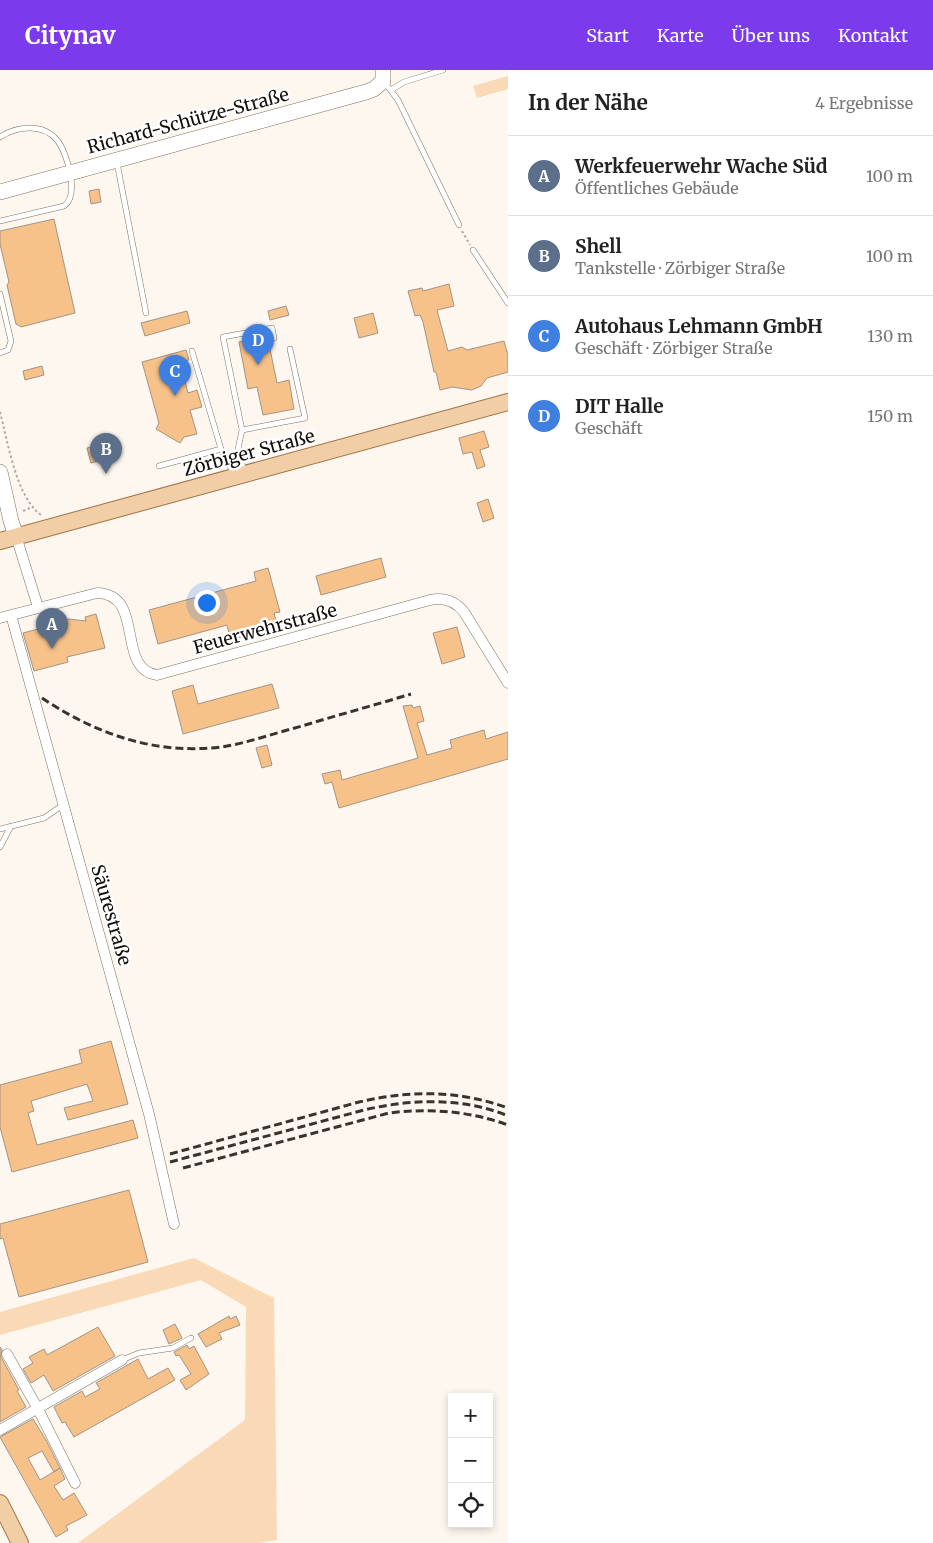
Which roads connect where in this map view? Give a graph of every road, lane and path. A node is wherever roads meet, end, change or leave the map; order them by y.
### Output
1 (443, 70) edge
2 (385, 80) edge
3 (0, 137) edge
4 (116, 160) junction
5 (70, 173) junction
6 (0, 192) edge
7 (0, 221) edge
8 (459, 225) joint
9 (473, 250) joint
10 (0, 294) edge
11 (508, 303) edge
12 (146, 313) dead end
13 (274, 338) dead end
14 (290, 349) dead end
15 (192, 351) dead end
16 (0, 353) edge
17 (508, 404) edge
18 (0, 412) edge
19 (242, 430) junction
20 (221, 449) junction
21 (159, 466) dead end
22 (0, 472) edge
23 (240, 476) junction
24 (41, 515) dead end
25 (16, 536) junction
26 (0, 541) edge
27 (38, 607) junction
28 (11, 615) junction
29 (0, 618) edge
30 (508, 683) edge
31 (63, 805) junction
32 (11, 826) junction
33 (0, 829) edge
34 (0, 848) edge
35 (174, 1224) dead end
36 (191, 1338) dead end
37 (7, 1354) dead end
38 (122, 1360) joint
39 (38, 1409) junction
40 (0, 1430) edge
41 (75, 1482) dead end
42 (0, 1503) edge
43 (20, 1543) edge

1 - 2 lane
2 - 4 street, Richard-Schütze-Straße
2 - 8 lane
3 - 5 lane
4 - 5 street, Richard-Schütze-Straße
4 - 12 lane
5 - 6 street, Richard-Schütze-Straße
5 - 7 lane
8 - 9 path
9 - 11 lane
10 - 16 lane
13 - 19 lane
14 - 19 lane
15 - 20 lane
17 - 23 main road, Zörbiger Straße
18 - 24 path
19 - 23 lane
20 - 21 lane
20 - 23 lane
22 - 25 street
23 - 25 main road, Zörbiger Straße
25 - 26 main road, Zörbiger Straße
25 - 27 street
27 - 28 street
27 - 30 street, Feuerwehrstraße
28 - 29 street
28 - 31 street, Säurestraße
31 - 32 lane
31 - 35 street, Säurestraße
32 - 33 lane
32 - 34 lane
36 - 38 lane
37 - 39 street
38 - 39 street
39 - 40 street
39 - 41 street
42 - 43 main road

